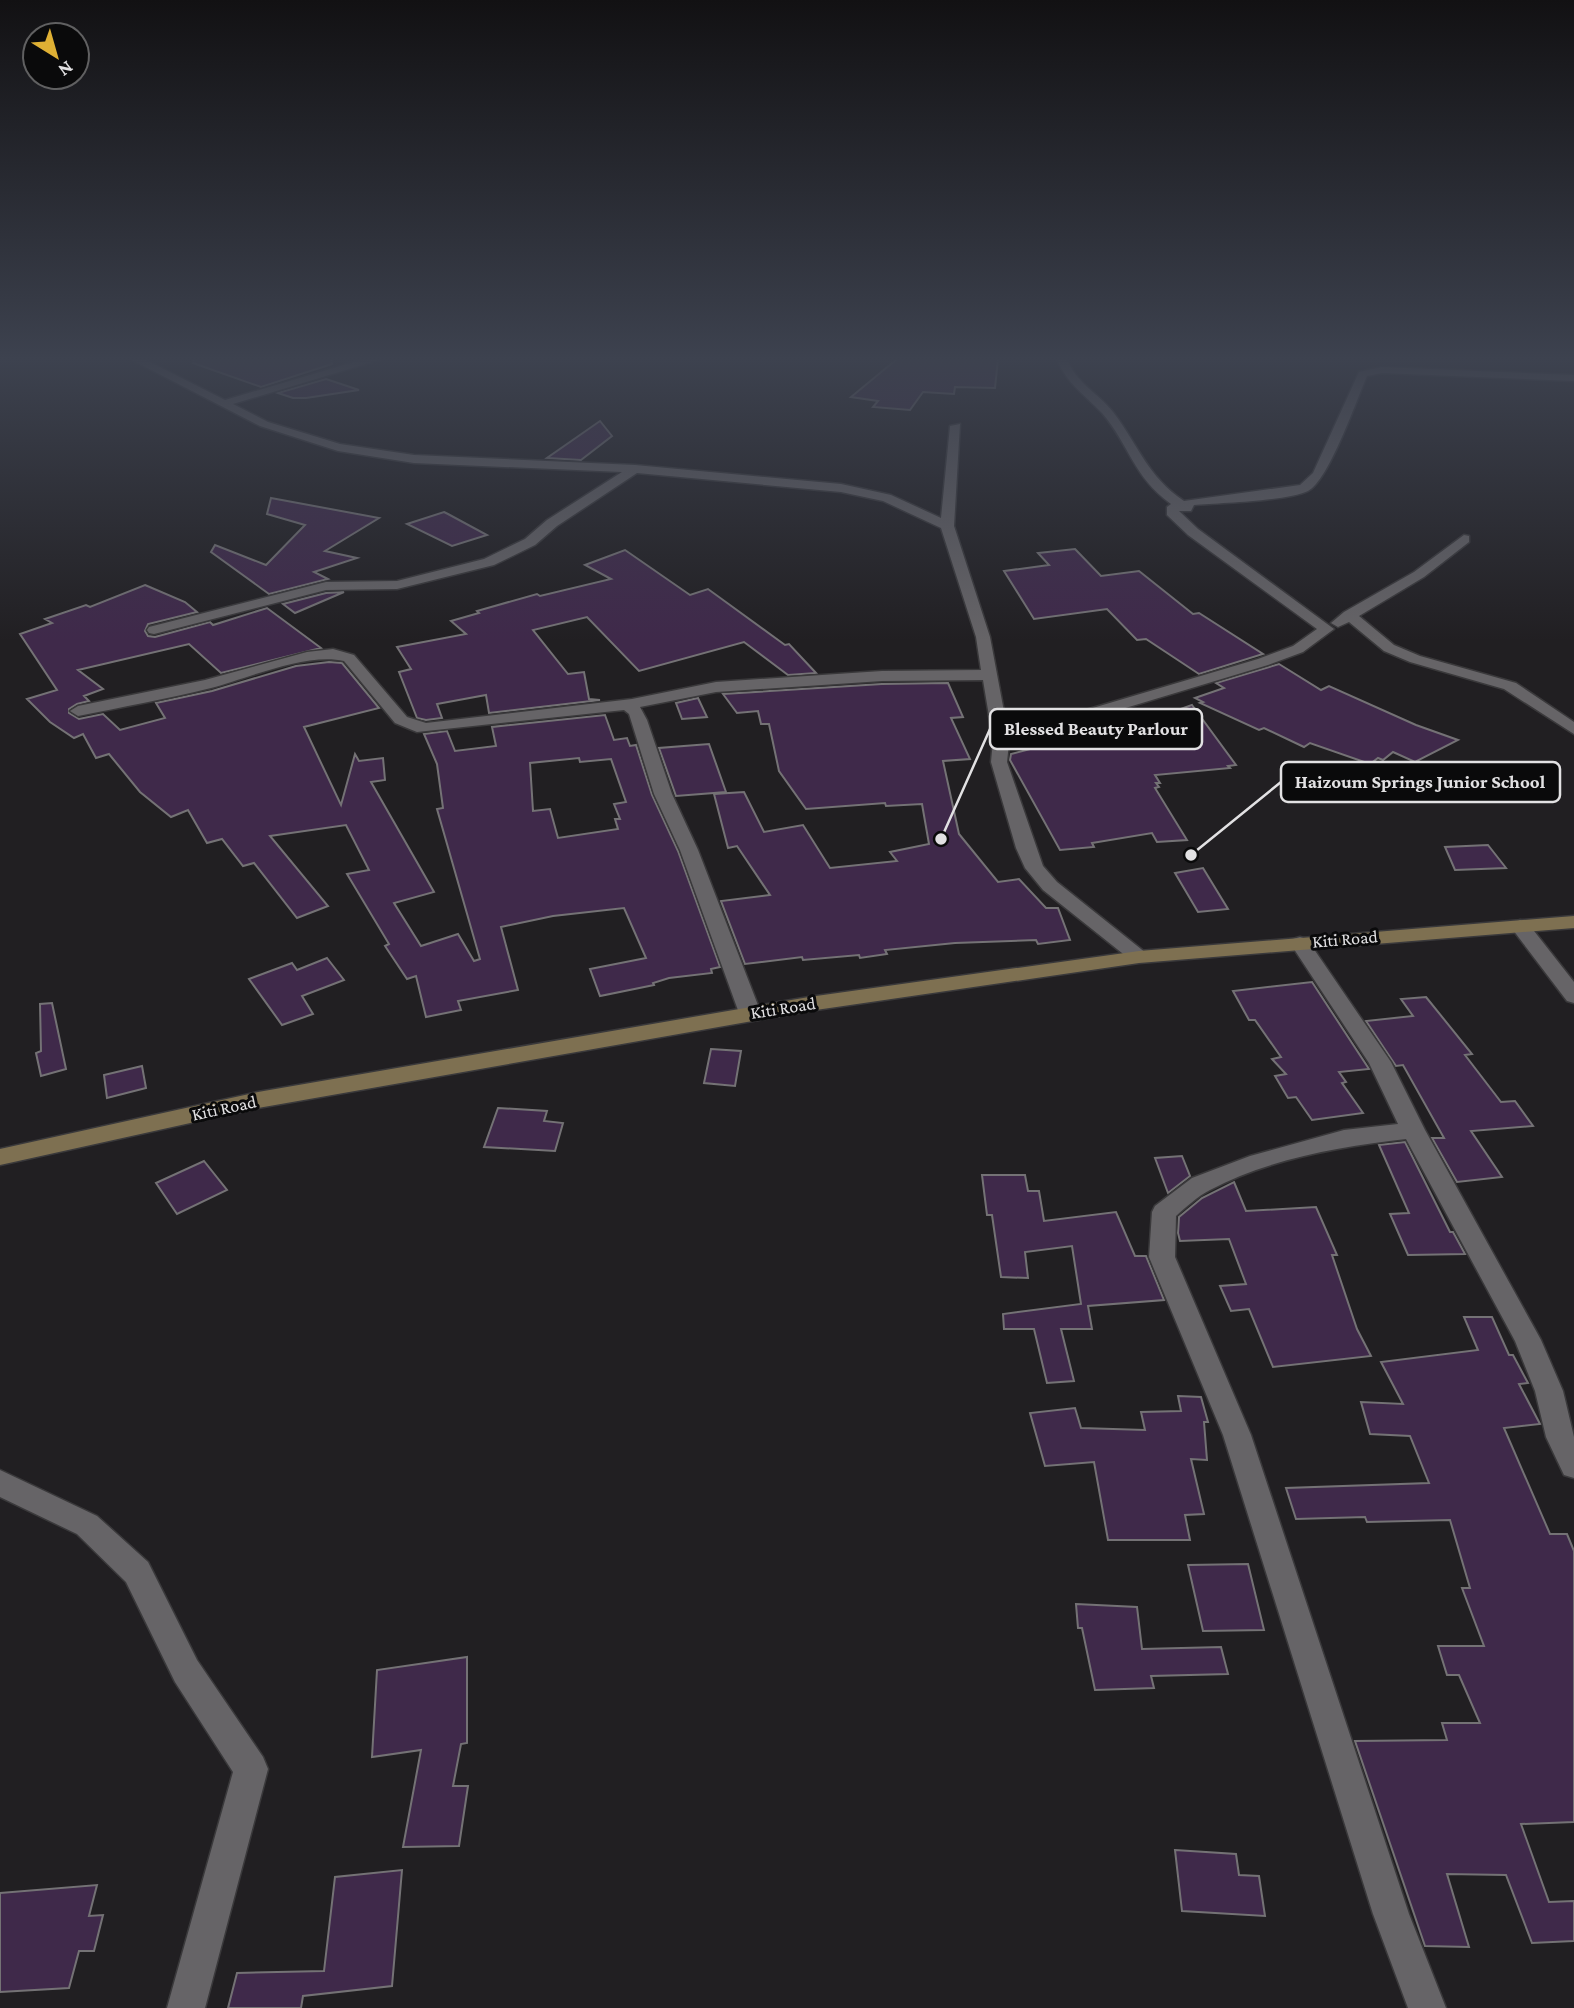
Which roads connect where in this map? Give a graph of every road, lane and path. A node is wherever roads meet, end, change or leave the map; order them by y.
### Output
1 (367, 453) edge
2 (954, 453) edge
3 (1132, 453) edge
4 (1328, 453) edge
5 (635, 469) junction
6 (1186, 508) junction
7 (947, 526) junction
8 (1464, 539) dead end
9 (1349, 615) junction
10 (1327, 629) junction
11 (154, 630) dead end
12 (990, 675) junction
13 (627, 704) junction
14 (78, 711) dead end
15 (1574, 729) edge
16 (1001, 740) junction
17 (1574, 922) edge
18 (1520, 926) junction
19 (1300, 943) junction
20 (1139, 957) junction
21 (1574, 996) edge
22 (750, 1013) junction
23 (1413, 1130) junction
24 (0, 1157) edge
25 (1574, 1466) edge
26 (0, 1483) edge
27 (186, 2008) edge
28 (1427, 2008) edge

1 - 5 street
2 - 7 street
3 - 6 street
4 - 6 street
5 - 7 street
5 - 11 street
6 - 10 street
7 - 12 street
8 - 9 street
9 - 10 street
9 - 15 street
10 - 16 street
12 - 13 street
12 - 16 street
13 - 14 street
13 - 22 street
16 - 20 street
17 - 18 street, Kiti Road
18 - 19 street, Kiti Road
18 - 21 street
19 - 20 street, Kiti Road
19 - 23 street
20 - 22 street, Kiti Road
22 - 24 street, Kiti Road
23 - 25 street
23 - 28 street
26 - 27 street

